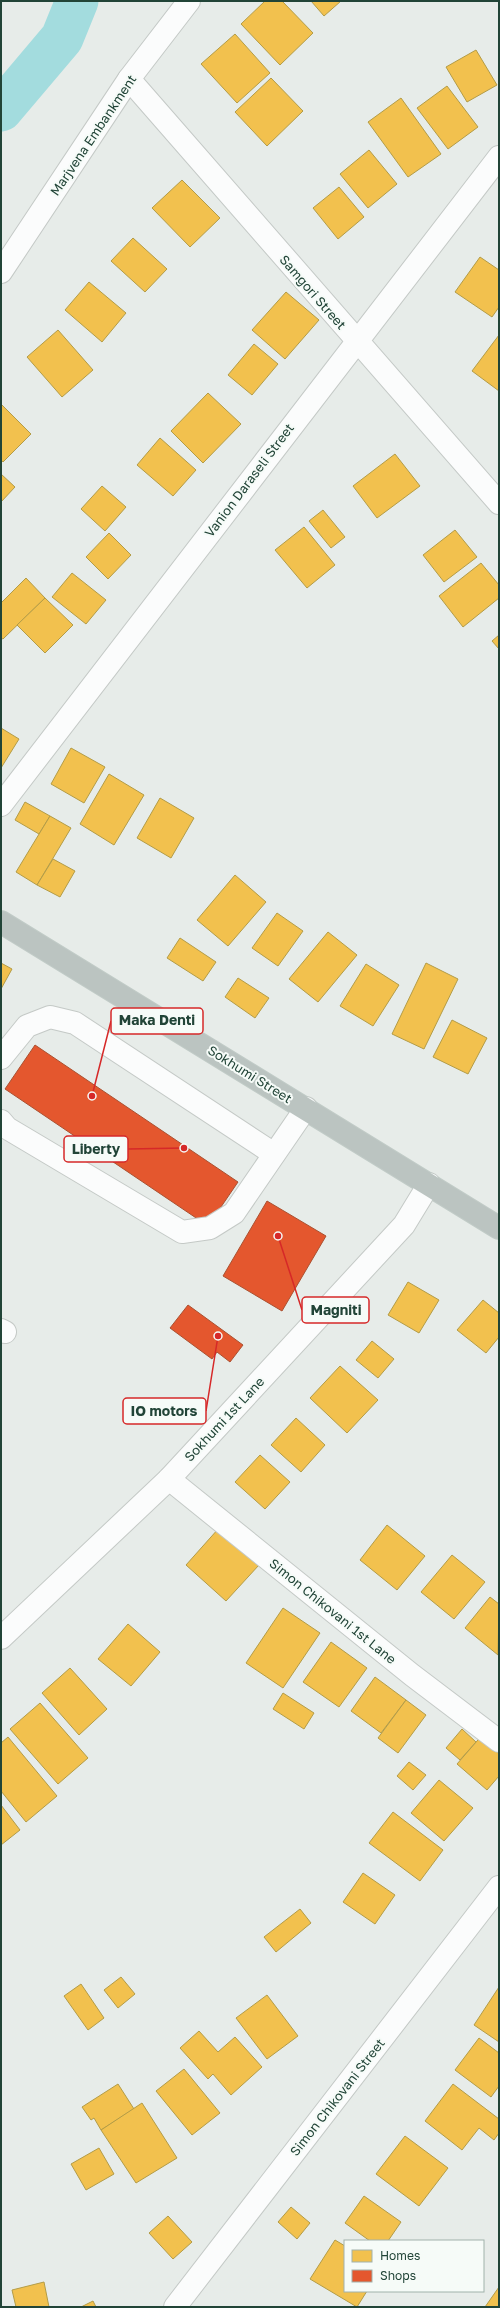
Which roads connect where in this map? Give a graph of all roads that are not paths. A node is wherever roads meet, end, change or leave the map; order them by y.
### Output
1 (189, 1) edge
2 (129, 79) junction
3 (499, 157) edge
4 (1, 272) edge
5 (355, 341) junction
6 (499, 504) edge
7 (1, 806) edge
8 (1, 922) edge
9 (1, 1058) edge
10 (306, 1108) junction
11 (1, 1121) edge
12 (274, 1154) junction
13 (428, 1184) junction
14 (499, 1228) edge
15 (169, 1479) junction
16 (1, 1638) edge
17 (499, 1741) edge
18 (499, 1887) edge
19 (175, 2307) edge

1 - 2 street, Marjvena Embankment
2 - 4 street, Marjvena Embankment
2 - 5 street, Samgori Street
3 - 5 street, Vanion Daraseli Street
5 - 6 street, Samgori Street
5 - 7 street, Vanion Daraseli Street
8 - 10 highway, Sokhumi Street
9 - 12 street
10 - 12 street
10 - 13 highway, Sokhumi Street
11 - 12 street
13 - 14 highway, Sokhumi Street
13 - 15 street, Sokhumi 1st Lane
15 - 16 street, Sokhumi 1st Lane
15 - 17 street, Simon Chikovani 1st Lane
18 - 19 street, Simon Chikovani Street

